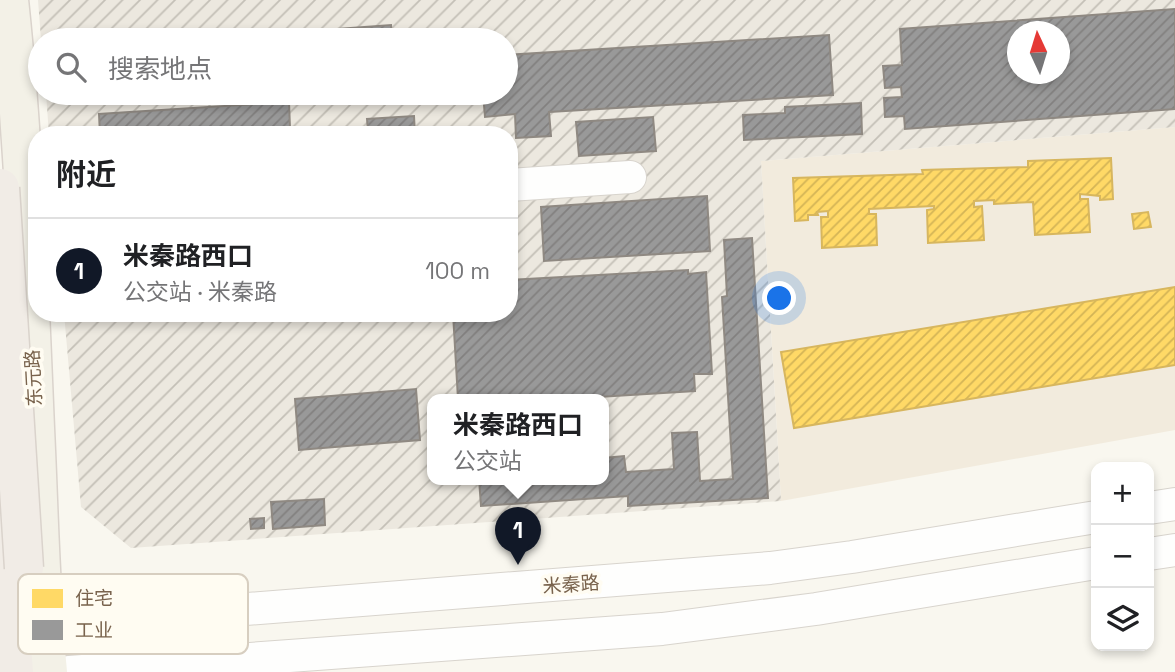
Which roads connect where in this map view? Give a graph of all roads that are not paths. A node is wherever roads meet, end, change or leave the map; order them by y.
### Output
1 (9, 0) edge
2 (630, 177) dead end
3 (518, 184) edge
4 (0, 188) edge
5 (28, 190) edge
6 (34, 322) edge
7 (0, 488) edge
8 (1175, 504) edge
9 (1154, 507) edge
10 (1091, 518) edge
11 (1175, 550) edge
12 (1154, 553) edge
13 (1091, 564) edge
14 (24, 574) edge
15 (42, 574) edge
16 (248, 609) edge
17 (30, 654) edge
18 (46, 654) edge
19 (14, 672) edge
20 (31, 672) edge
21 (48, 672) edge
22 (69, 672) edge

1 - 5 main road, 东元路
2 - 3 street
4 - 14 highway, bridge
6 - 15 main road, 东元路
7 - 19 highway
8 - 9 street
10 - 16 street, 米秦路
11 - 12 street
13 - 22 street
17 - 20 highway, bridge
18 - 21 main road, 东元路

